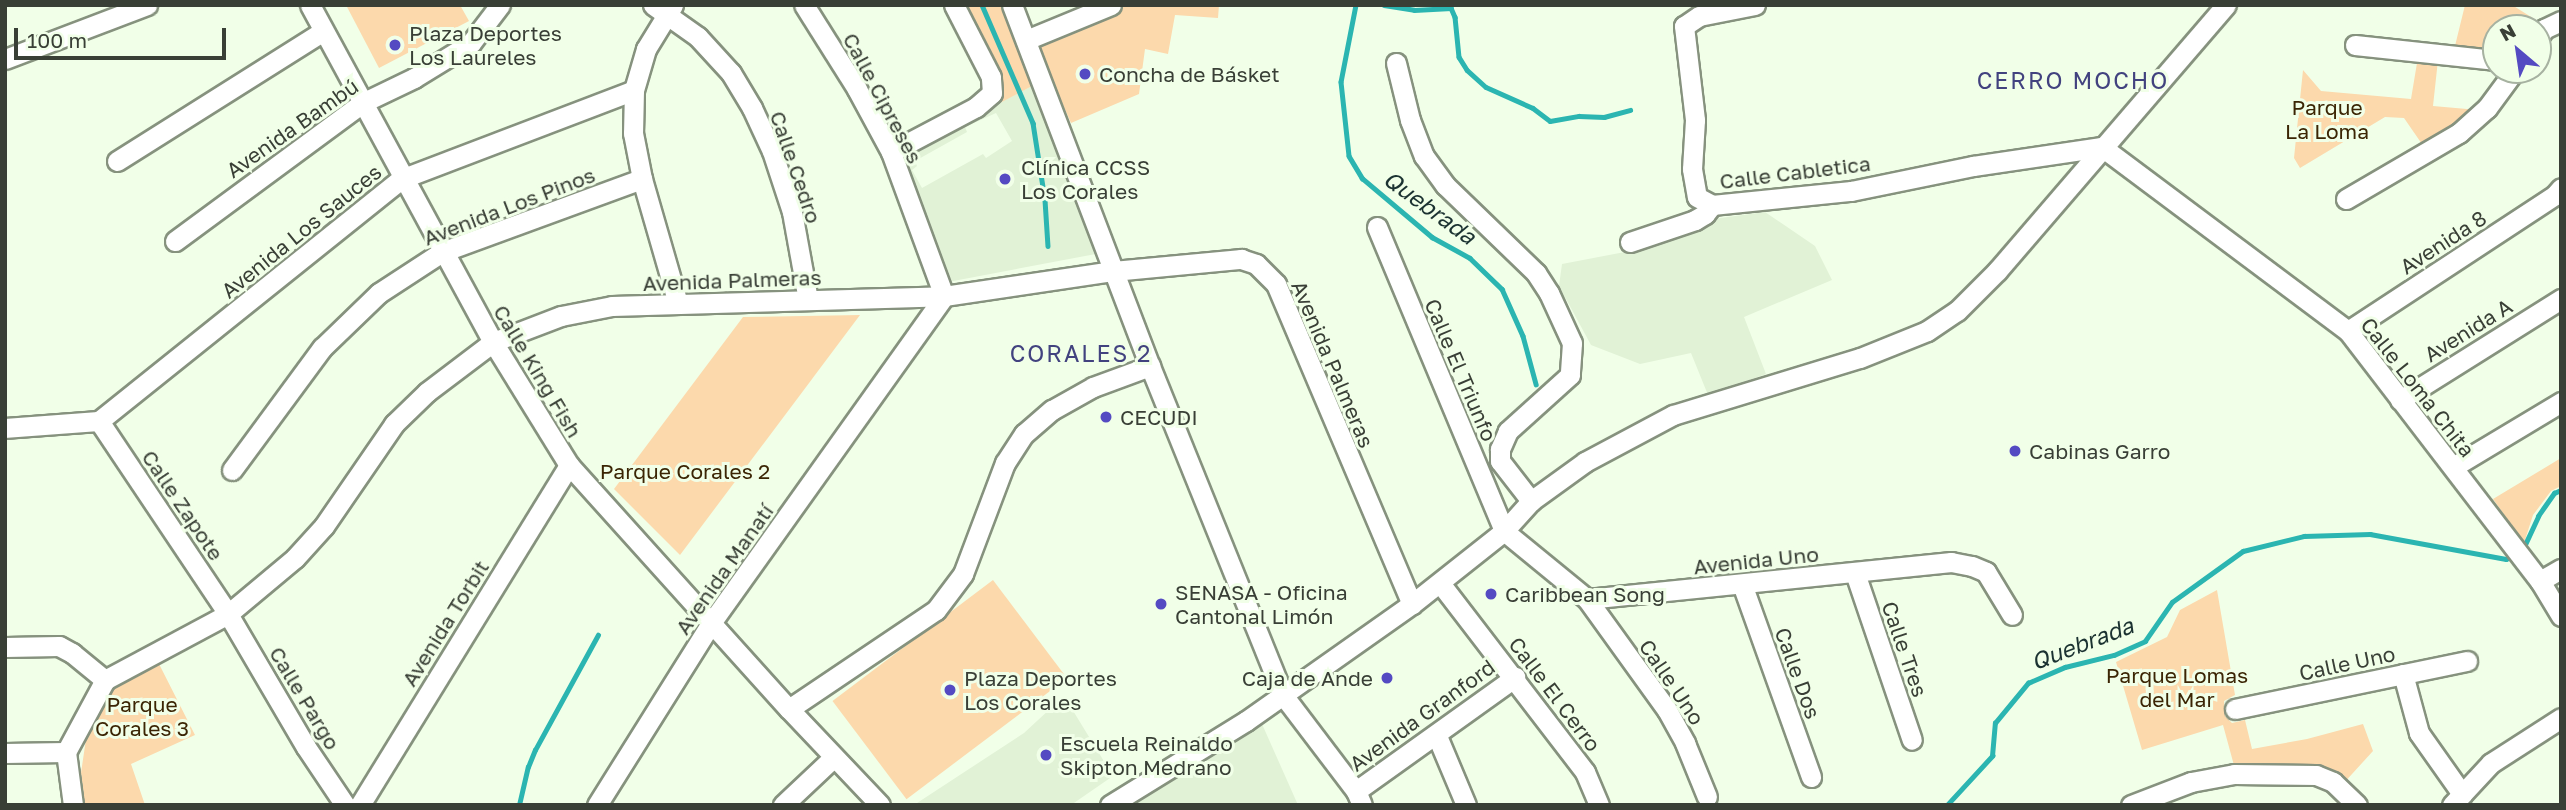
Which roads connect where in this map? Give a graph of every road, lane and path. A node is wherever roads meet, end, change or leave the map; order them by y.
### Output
1 (147, 5) edge
2 (310, 5) edge
3 (500, 5) edge
4 (804, 5) edge
5 (954, 5) edge
6 (1012, 5) edge
7 (1755, 5) edge
8 (2226, 5) edge
9 (1105, 6) edge
10 (664, 8) edge
11 (322, 32) junction
12 (1026, 40) junction
13 (2355, 45) dead end
14 (5, 59) edge
15 (2482, 59) edge
16 (1396, 63) dead end
17 (2505, 84) edge
18 (634, 90) junction
19 (362, 103) junction
20 (2102, 148) junction
21 (891, 152) junction
22 (117, 161) dead end
23 (642, 178) junction
24 (401, 179) junction
25 (2559, 195) edge
26 (2346, 199) dead end
27 (1712, 205) junction
28 (1377, 227) dead end
29 (175, 241) dead end
30 (1630, 242) dead end
31 (442, 252) junction
32 (1113, 271) junction
33 (944, 296) junction
34 (2561, 299) edge
35 (808, 300) junction
36 (678, 304) junction
37 (2348, 331) junction
38 (493, 342) junction
39 (1150, 366) junction
40 (2400, 400) junction
41 (2561, 402) edge
42 (99, 421) junction
43 (5, 428) edge
44 (569, 466) junction
45 (2453, 467) junction
46 (232, 470) dead end
47 (1531, 501) junction
48 (1504, 531) junction
49 (2561, 569) edge
50 (1855, 573) junction
51 (2540, 582) junction
52 (1440, 583) junction
53 (1742, 584) junction
54 (1587, 599) junction
55 (1412, 604) junction
56 (228, 614) junction
57 (2012, 615) dead end
58 (2561, 616) edge
59 (711, 623) junction
60 (5, 648) edge
61 (2468, 661) dead end
62 (2403, 674) junction
63 (1515, 677) junction
64 (105, 680) junction
65 (1283, 695) junction
66 (789, 709) junction
67 (2235, 709) dead end
68 (2561, 718) edge
69 (1437, 736) junction
70 (1912, 740) dead end
71 (66, 752) junction
72 (5, 753) edge
73 (834, 757) junction
74 (1811, 777) dead end
75 (1707, 797) dead end
76 (1359, 798) edge
77 (2457, 800) edge
78 (73, 805) edge
79 (345, 805) edge
80 (360, 805) edge
81 (597, 805) edge
82 (783, 805) edge
83 (880, 805) edge
84 (1110, 805) edge
85 (1466, 805) edge
86 (1599, 805) edge
87 (2131, 805) edge
88 (2357, 805) edge

1 - 14 street
2 - 11 street, Calle King Fish
3 - 19 street, Avenida Bambú
4 - 21 street, Calle Cipreses
5 - 21 street
6 - 12 street
7 - 27 street, Calle Cabletica
8 - 20 street
9 - 12 street
10 - 18 street
10 - 35 street, Calle Cedro
11 - 19 street, Calle King Fish
11 - 22 street
12 - 32 street
13 - 15 street
16 - 47 street
17 - 26 street
18 - 23 street
18 - 24 street, Avenida Los Sauces
19 - 24 street, Calle King Fish
19 - 29 street, Avenida Bambú
20 - 27 street, Calle Cabletica
20 - 37 street, Calle Loma Chita
20 - 47 street
21 - 33 street, Calle Cipreses
23 - 31 street, Avenida Los Pinos
23 - 36 street
24 - 31 street, Calle King Fish
24 - 42 street, Avenida Los Sauces
25 - 37 street, Avenida 8
27 - 30 street
28 - 48 street, Calle El Triunfo
31 - 38 street, Calle King Fish
31 - 46 street, Avenida Los Pinos
32 - 33 street, Avenida Palmeras
32 - 39 street
32 - 55 street, Avenida Palmeras
33 - 35 street, Avenida Palmeras
33 - 59 street, Avenida Manatí
34 - 40 street, Avenida A
35 - 36 street, Avenida Palmeras
36 - 38 street, Avenida Palmeras
37 - 40 street, Calle Loma Chita
38 - 44 street, Calle King Fish
38 - 56 street, Avenida Palmeras
39 - 65 street
39 - 66 street
40 - 45 street, Calle Loma Chita
41 - 45 street
42 - 43 street
42 - 56 street, Calle Zapote
44 - 59 street, Calle King Fish
44 - 80 street, Avenida Torbit
45 - 51 street, Calle Loma Chita
47 - 48 street
48 - 52 street
48 - 54 street
49 - 51 street
50 - 53 street, Avenida Uno
50 - 57 street, Avenida Uno
50 - 70 street, Calle Tres
51 - 58 street, Calle Loma Chita
52 - 55 street
52 - 63 street, Calle El Cerro
53 - 54 street, Avenida Uno
53 - 74 street, Calle Dos
54 - 75 street, Calle Uno
55 - 65 street
56 - 64 street, Avenida Palmeras
56 - 79 street, Calle Pargo
59 - 66 street, Calle King Fish
59 - 81 street, Avenida Manatí
60 - 64 street
61 - 62 street, Calle Uno
62 - 67 street, Calle Uno
62 - 77 street
63 - 69 street, Avenida Granford
63 - 86 street, Calle El Cerro
64 - 71 street
65 - 76 street
65 - 84 street
66 - 73 street, Calle King Fish
68 - 77 street
69 - 76 street, Avenida Granford
69 - 85 street
71 - 72 street
71 - 78 street
73 - 82 street
73 - 83 street, Calle King Fish
87 - 88 street

